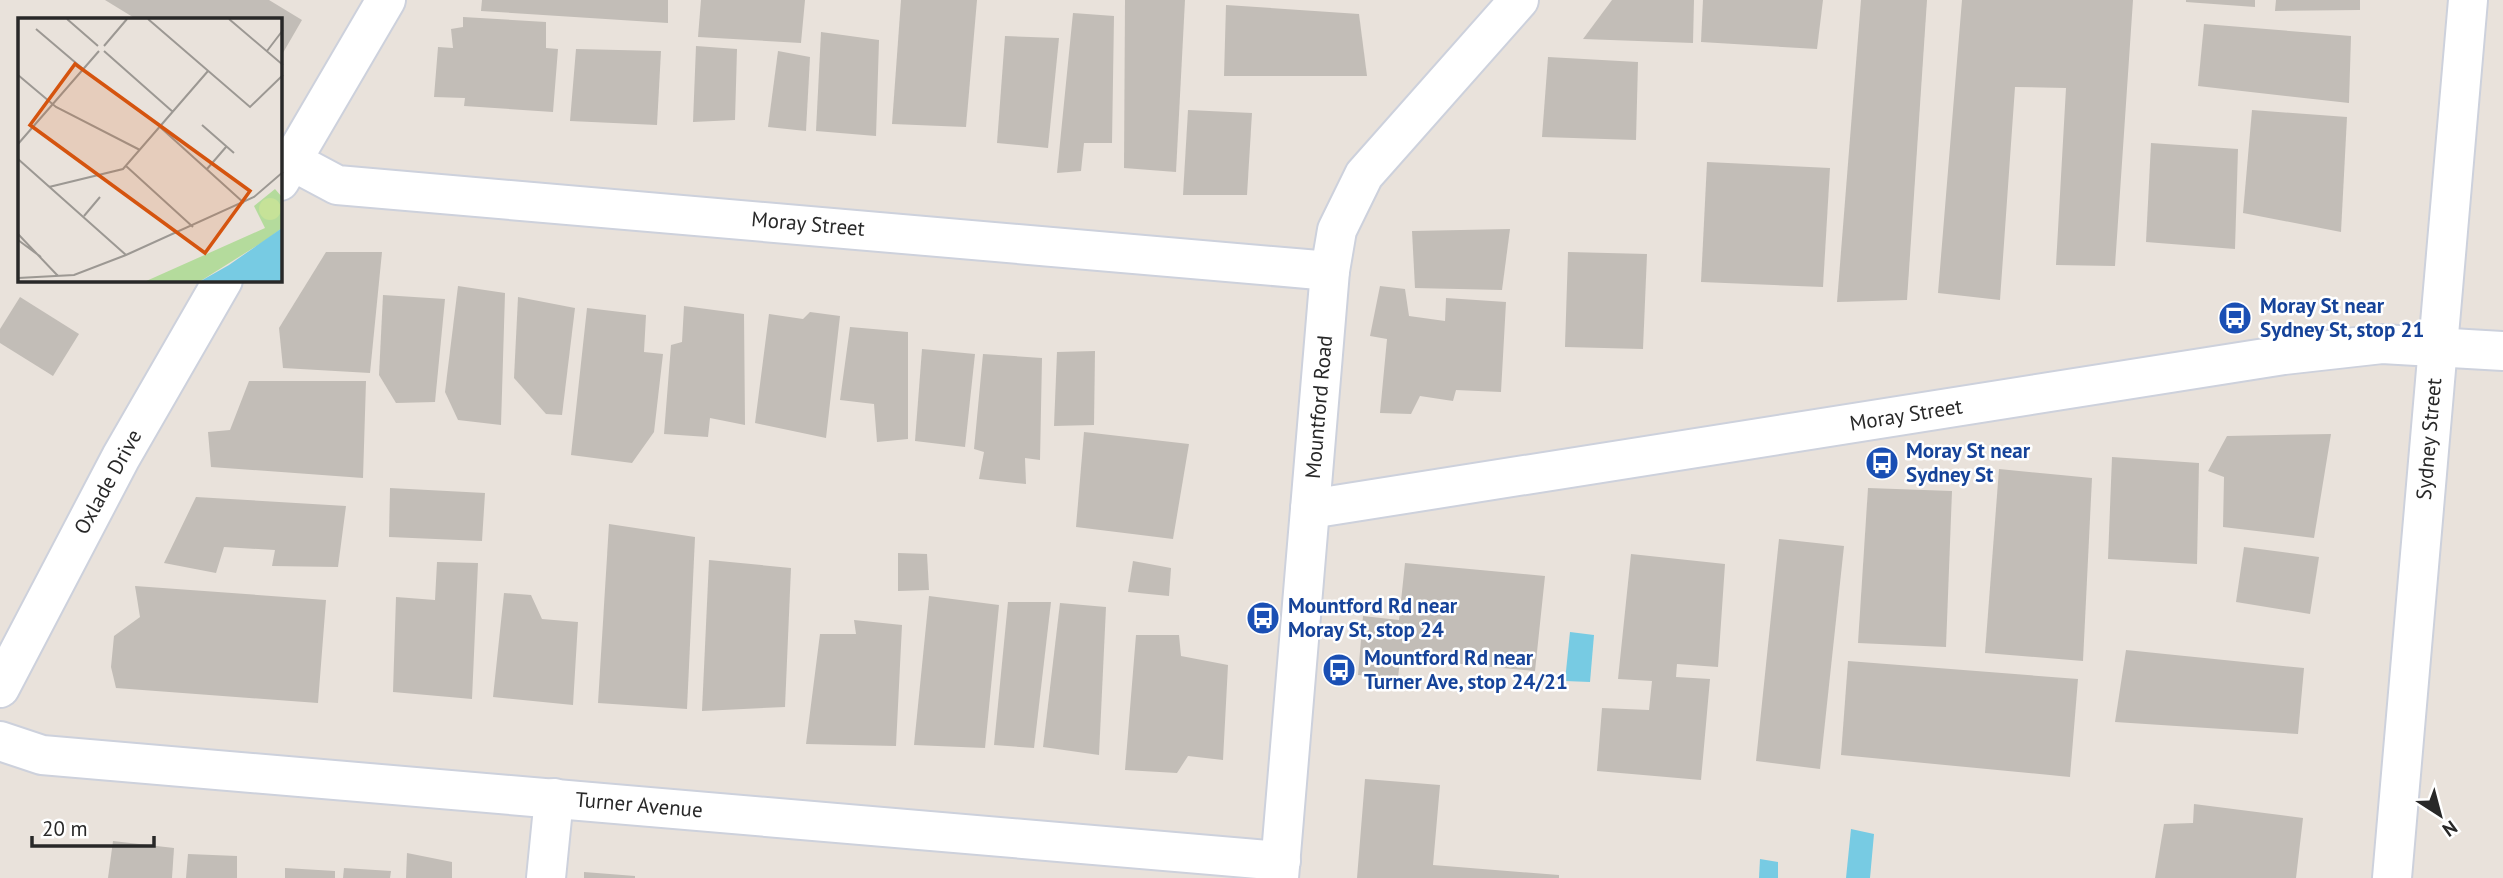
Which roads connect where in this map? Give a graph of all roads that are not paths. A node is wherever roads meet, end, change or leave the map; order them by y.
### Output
1 (386, 0) edge
2 (1519, 0) edge
3 (2468, 0) edge
4 (286, 171) edge
5 (1330, 271) junction
6 (222, 282) edge
7 (2436, 346) junction
8 (2503, 351) edge
9 (1310, 509) junction
10 (0, 688) edge
11 (0, 741) edge
12 (554, 798) junction
13 (1280, 869) edge
14 (546, 878) edge
15 (2392, 878) edge

1 - 4 street
2 - 5 street, Mountford Road
3 - 7 street, Sydney Street
4 - 5 street, Moray Street
5 - 9 street, Mountford Road
6 - 10 street, Oxlade Drive
7 - 8 street, Moray Street
7 - 9 street, Moray Street
7 - 15 street, Sydney Street
9 - 13 street, Mountford Road
11 - 12 street, Turner Avenue
12 - 13 street, Turner Avenue
12 - 14 street

